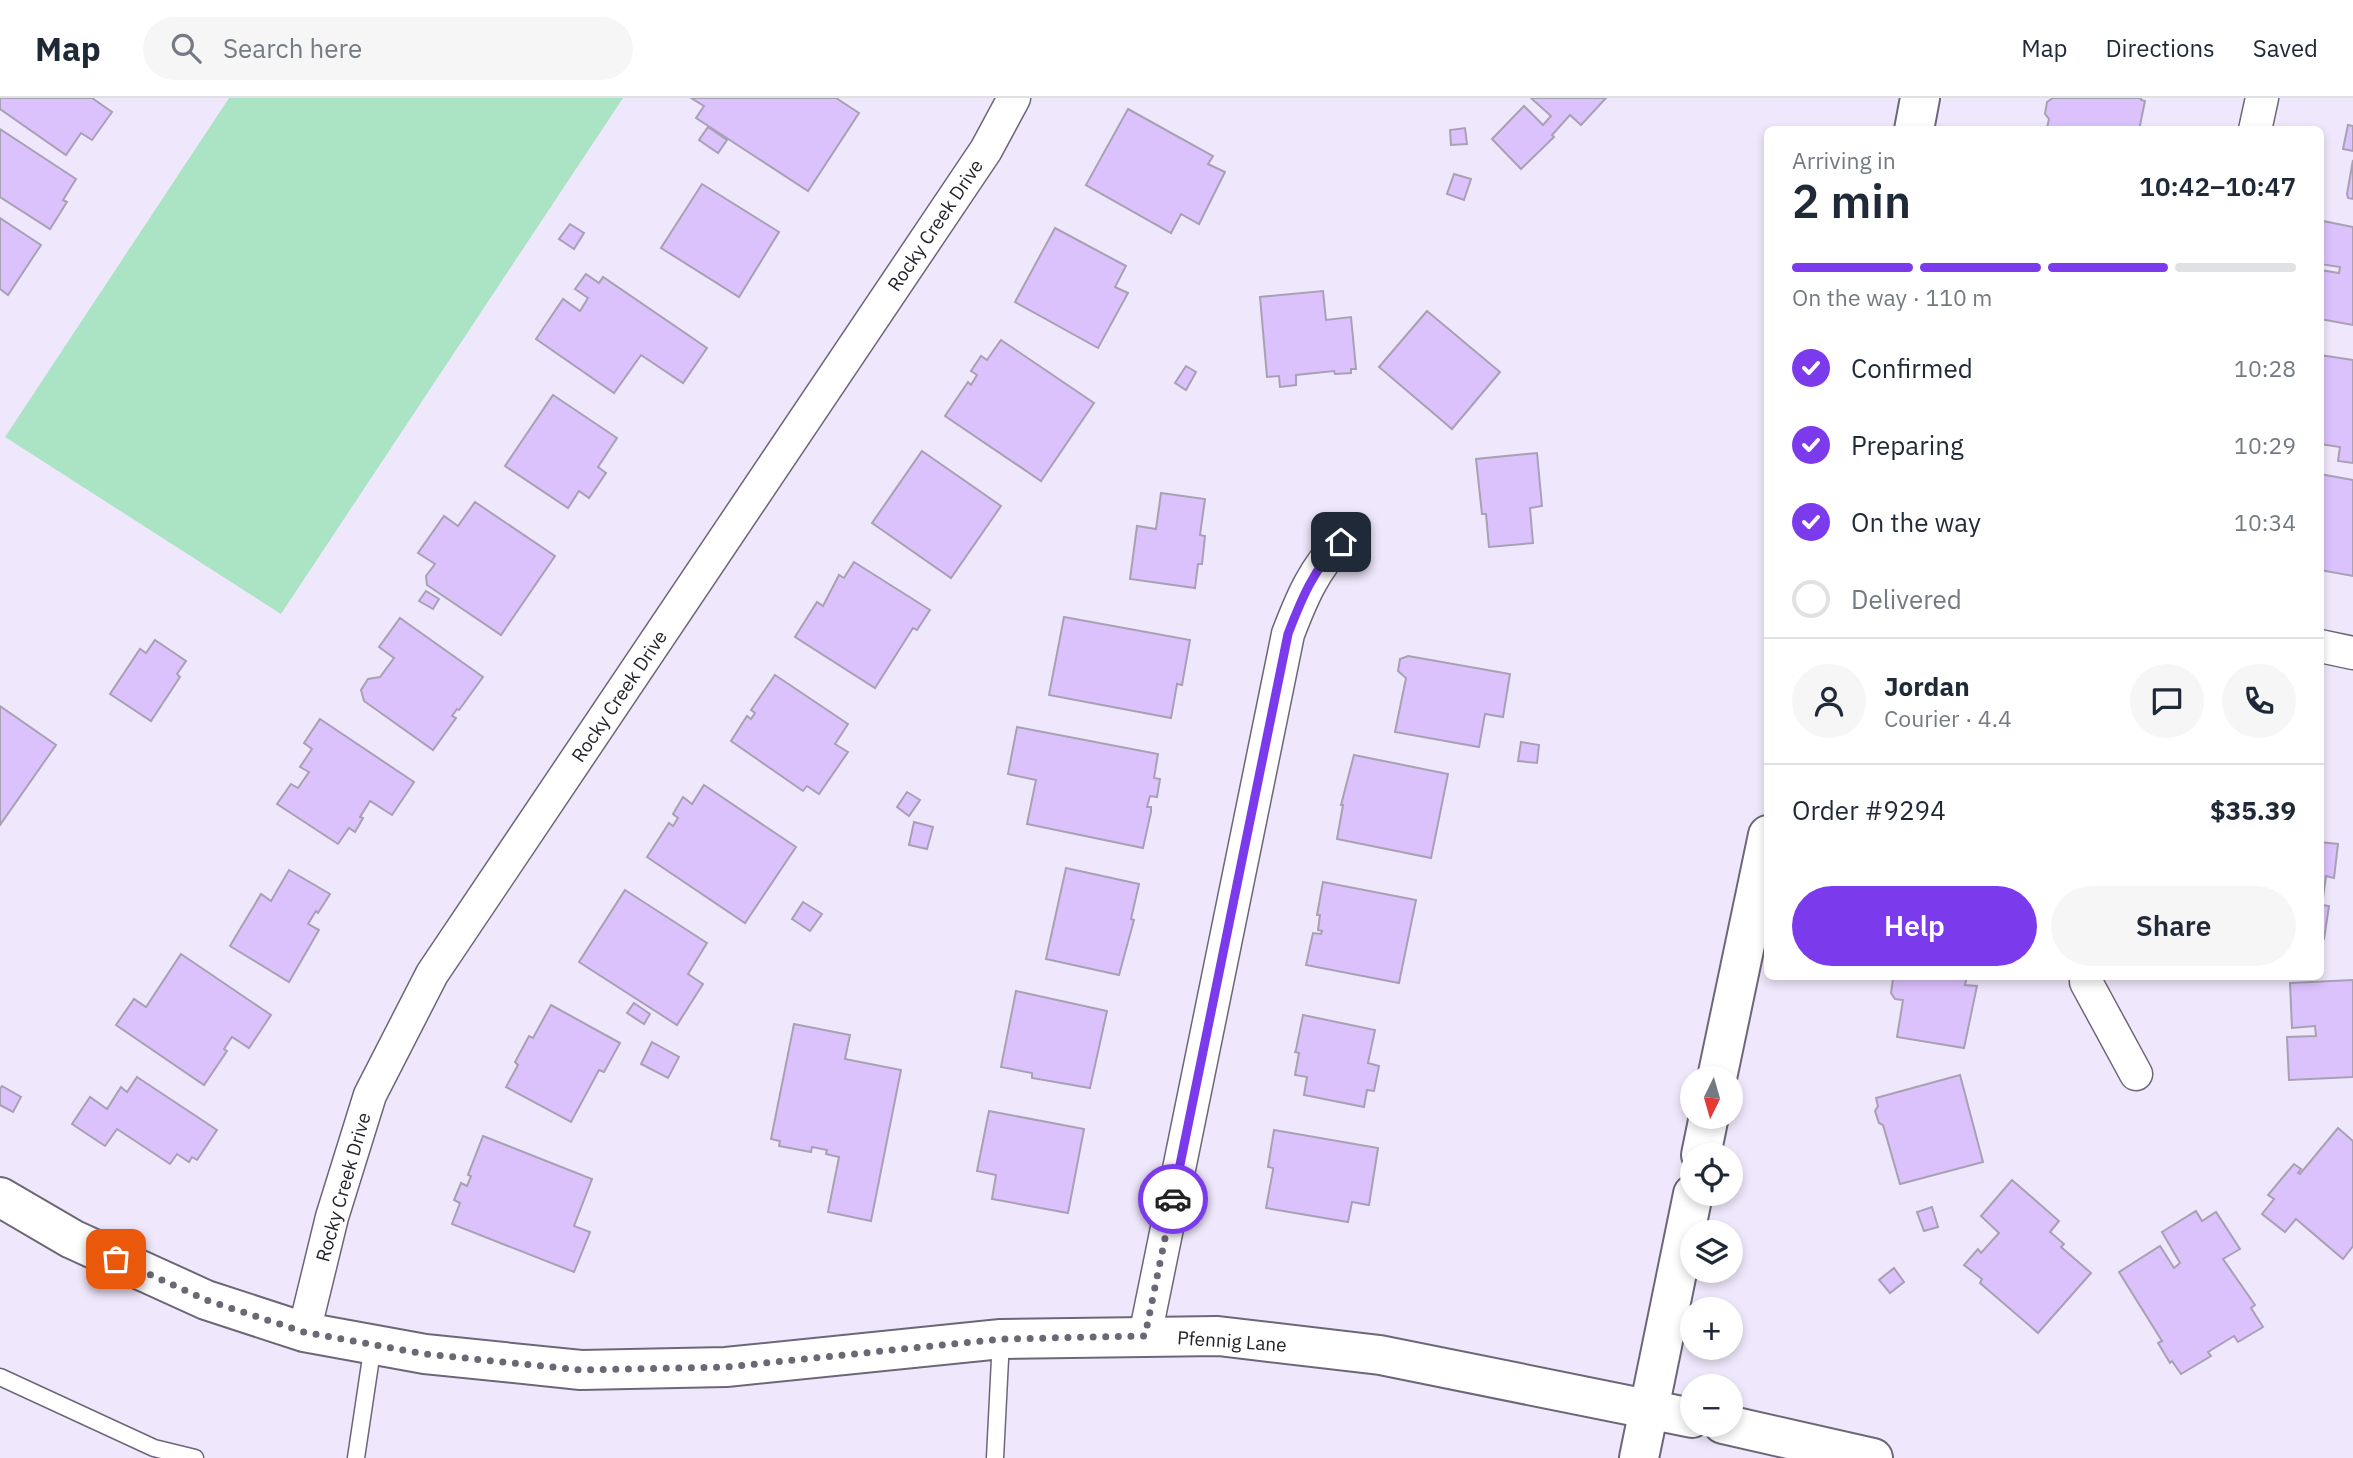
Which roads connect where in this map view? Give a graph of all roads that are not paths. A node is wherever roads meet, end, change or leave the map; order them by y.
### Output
1 (1014, 98) edge
2 (1920, 98) edge
3 (2262, 98) edge
4 (1915, 126) edge
5 (2256, 126) edge
6 (1341, 542) dead end
7 (2324, 647) edge
8 (2353, 653) edge
9 (1764, 854) edge
10 (2086, 980) edge
11 (1720, 1066) edge
12 (2136, 1074) dead end
13 (0, 1197) edge
14 (1691, 1206) edge
15 (304, 1332) junction
16 (1145, 1336) junction
17 (1001, 1339) junction
18 (373, 1344) junction
19 (0, 1377) edge
20 (1649, 1410) junction
21 (1680, 1416) edge
22 (1743, 1429) edge
23 (195, 1458) edge
24 (356, 1458) edge
25 (995, 1458) edge
26 (1639, 1458) edge
27 (1873, 1458) edge

1 - 15 street, Rocky Creek Drive
2 - 4 street
3 - 5 street
6 - 16 street
7 - 8 street
9 - 11 street
10 - 12 street
13 - 15 street, Pfennig Lane
14 - 20 street
15 - 18 street, Pfennig Lane
16 - 17 street, Pfennig Lane
16 - 20 street, Pfennig Lane
17 - 18 street, Pfennig Lane
17 - 25 lane
18 - 24 lane
19 - 23 lane
20 - 21 street, Pfennig Lane
20 - 26 street
22 - 27 street

